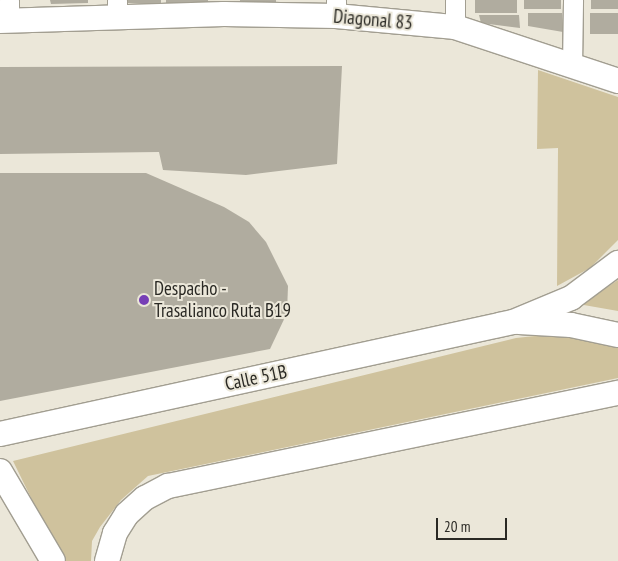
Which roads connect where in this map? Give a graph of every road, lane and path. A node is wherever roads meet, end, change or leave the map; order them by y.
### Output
1 (455, 0) edge
2 (572, 0) edge
3 (224, 7) edge
4 (336, 8) edge
5 (117, 9) edge
6 (6, 14) edge
7 (455, 27) junction
8 (572, 66) junction
9 (614, 81) edge
10 (618, 263) edge
11 (513, 322) junction
12 (618, 335) edge
13 (618, 393) edge
14 (0, 434) edge
15 (0, 471) edge
16 (53, 561) edge
17 (107, 561) edge

1 - 7 street
2 - 8 street
3 - 4 street, Diagonal 83
3 - 5 street, Diagonal 83
4 - 7 street, Diagonal 83
5 - 6 street, Diagonal 83
7 - 8 street, Diagonal 83
8 - 9 street, Diagonal 83
10 - 11 street
11 - 12 street
11 - 14 street, Calle 51B
13 - 17 street
15 - 16 street

